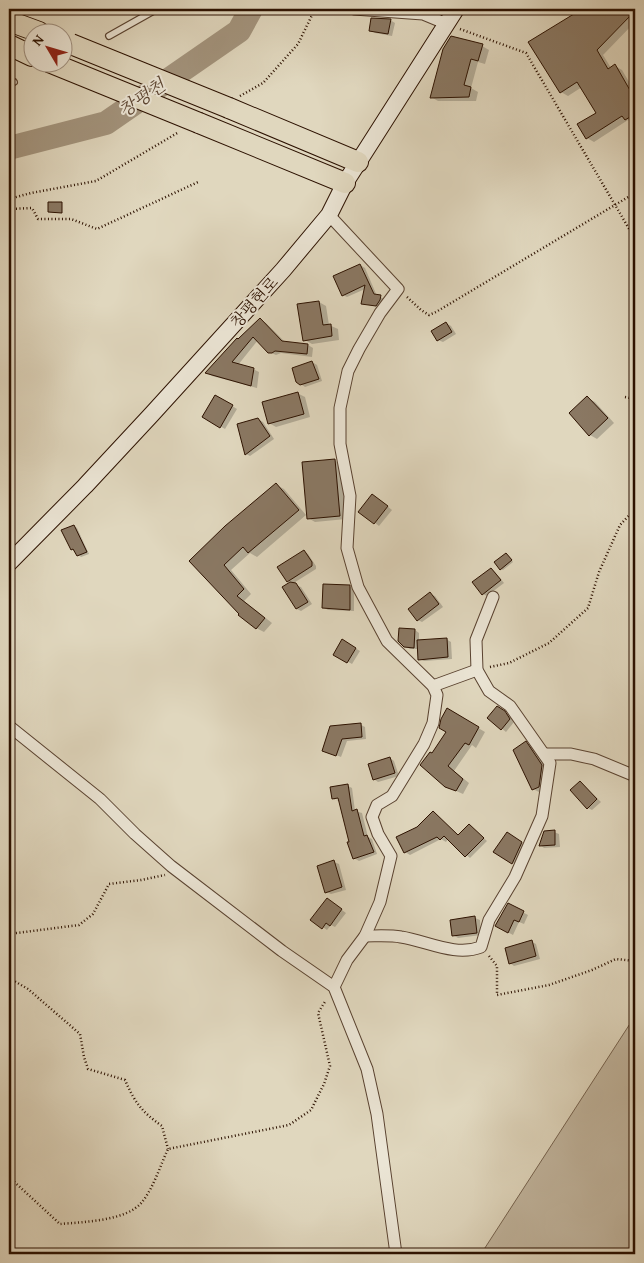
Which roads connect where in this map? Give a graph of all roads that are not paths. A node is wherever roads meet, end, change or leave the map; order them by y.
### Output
1 (157, 9) edge
2 (354, 9) edge
3 (456, 9) edge
4 (9, 21) edge
5 (447, 24) junction
6 (22, 26) edge
7 (109, 36) dead end
8 (9, 45) edge
9 (72, 45) edge
10 (22, 51) edge
11 (72, 71) edge
12 (358, 162) junction
13 (345, 182) junction
14 (329, 215) junction
15 (9, 563) edge
16 (493, 597) dead end
17 (477, 670) junction
18 (433, 686) junction
19 (9, 726) edge
20 (544, 754) junction
21 (635, 776) edge
22 (366, 936) junction
23 (334, 987) junction
24 (396, 1254) edge

1 - 7 lane
2 - 5 street
3 - 5 main road, 창평현로
4 - 6 highway
5 - 12 main road, 창평현로
8 - 10 highway
9 - 12 highway, bridge
11 - 13 highway, bridge
12 - 13 main road, 창평현로
13 - 14 main road, 창평현로
14 - 15 main road, 창평현로
14 - 18 street
16 - 17 street
17 - 18 street
17 - 20 street
18 - 22 street
19 - 23 street
20 - 21 street
20 - 22 street
22 - 23 street
23 - 24 street

